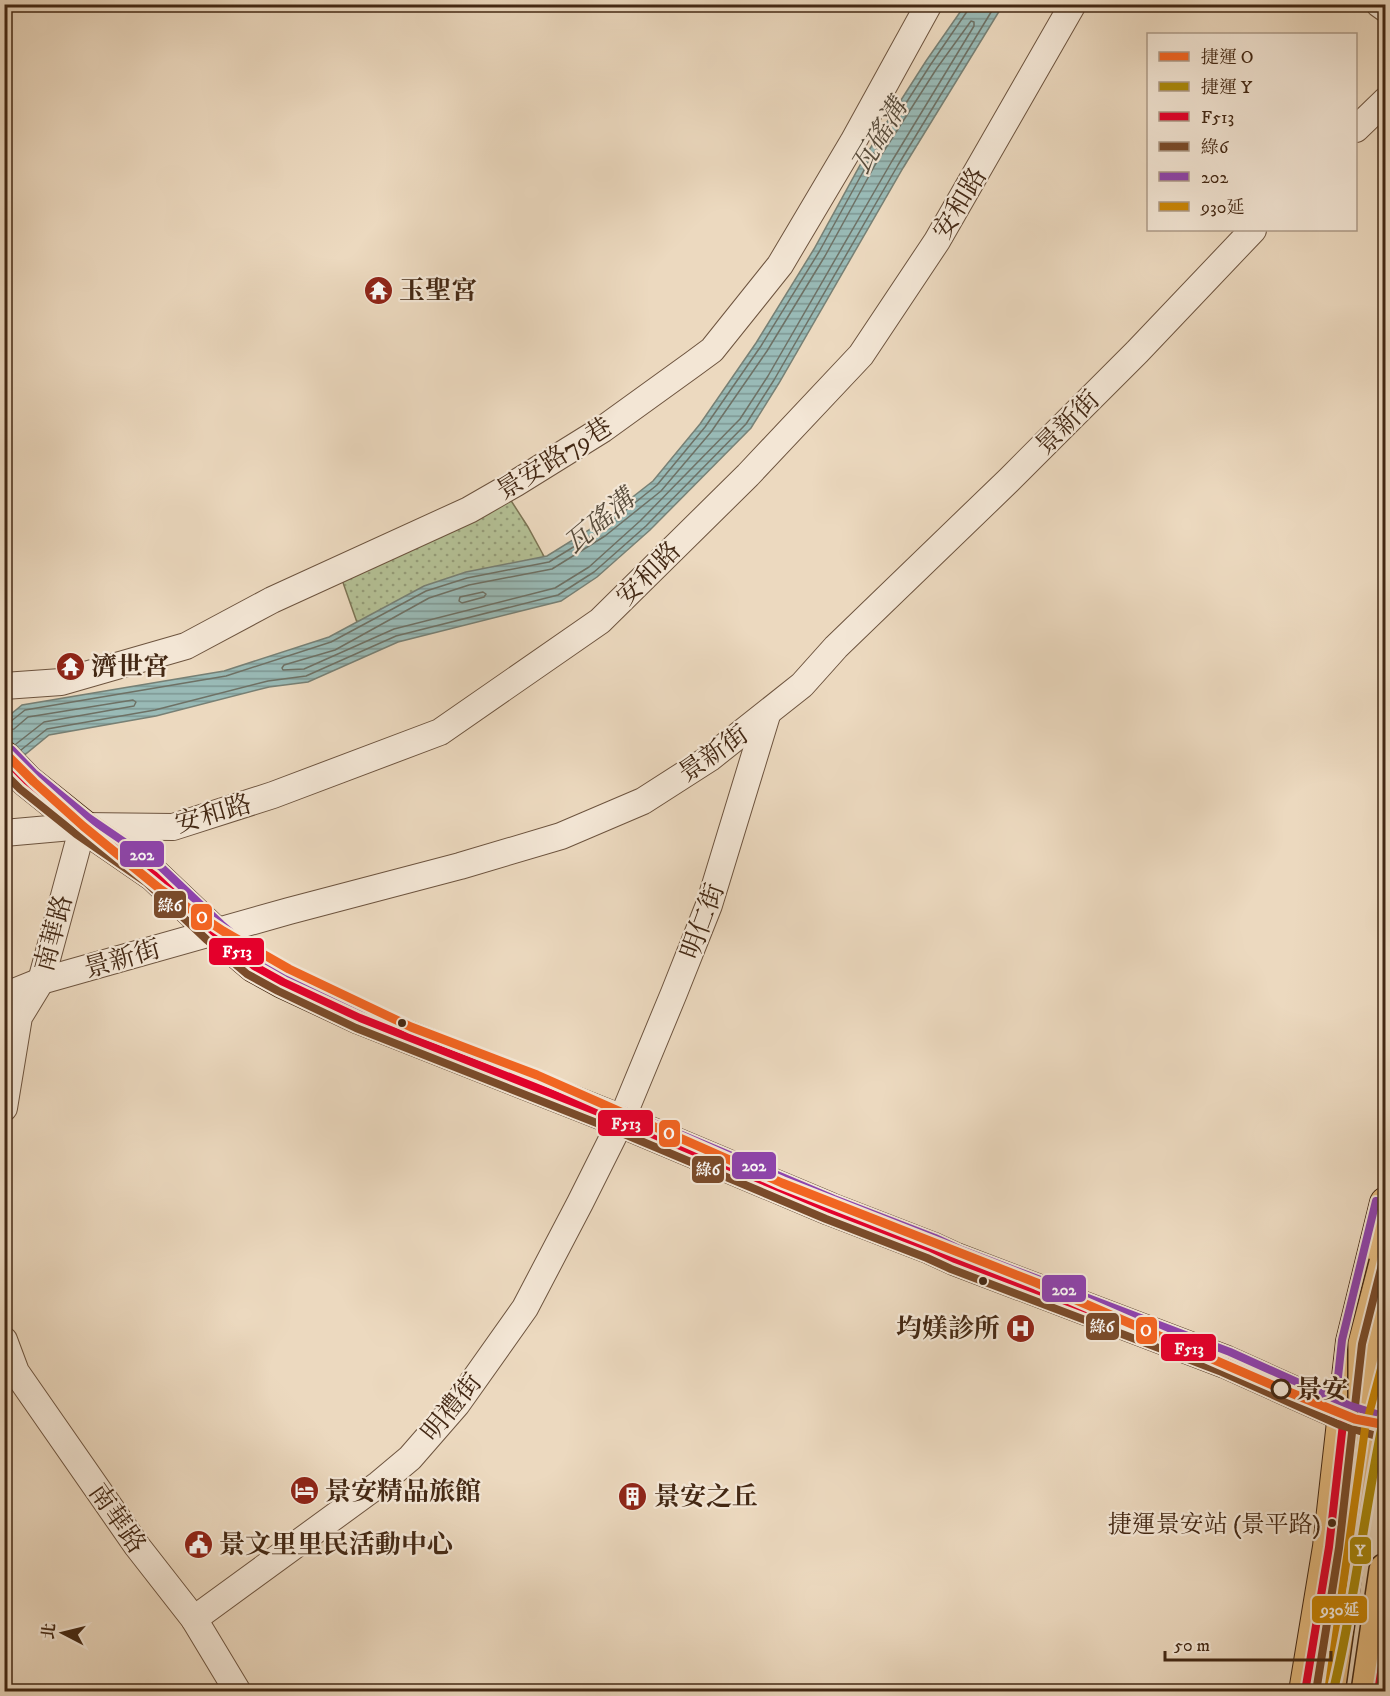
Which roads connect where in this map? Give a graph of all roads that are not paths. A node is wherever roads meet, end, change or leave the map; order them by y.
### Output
1 (929, 4) edge
2 (1073, 4) edge
3 (1379, 4) edge
4 (1386, 9) edge
5 (1386, 100) edge
6 (1357, 128) edge
7 (1252, 231) edge
8 (4, 686) edge
9 (767, 715) junction
10 (4, 757) edge
11 (83, 826) junction
12 (4, 833) edge
13 (214, 932) junction
14 (41, 981) junction
15 (4, 996) edge
16 (4, 1108) edge
17 (621, 1121) junction
18 (1386, 1203) edge
19 (1386, 1263) edge
20 (4, 1340) edge
21 (1386, 1348) edge
22 (1386, 1364) edge
23 (1365, 1424) edge
24 (1386, 1570) edge
25 (195, 1619) junction
26 (1386, 1636) edge
27 (238, 1692) edge
28 (1305, 1692) edge
29 (1328, 1692) edge
30 (1368, 1692) edge
31 (1378, 1692) edge

1 - 8 street, 景安路79巷
2 - 11 street, 安和路
3 - 4 street
5 - 6 street
7 - 9 street, 景新街
9 - 13 street, 景新街
9 - 17 street, 明仁街
10 - 11 main road
11 - 12 street, 安和路
11 - 13 main road
11 - 14 street, 南華路
13 - 14 street, 景新街
13 - 17 main road
14 - 15 street, 景新街
14 - 16 street, 南華路
17 - 23 main road
17 - 25 street, 明禮街
18 - 23 main road
19 - 23 highway, bridge
20 - 25 street, 南華路
21 - 23 highway, bridge
22 - 23 main road
23 - 28 main road
23 - 29 highway
24 - 30 highway
25 - 27 street, 南華路
26 - 31 main road

